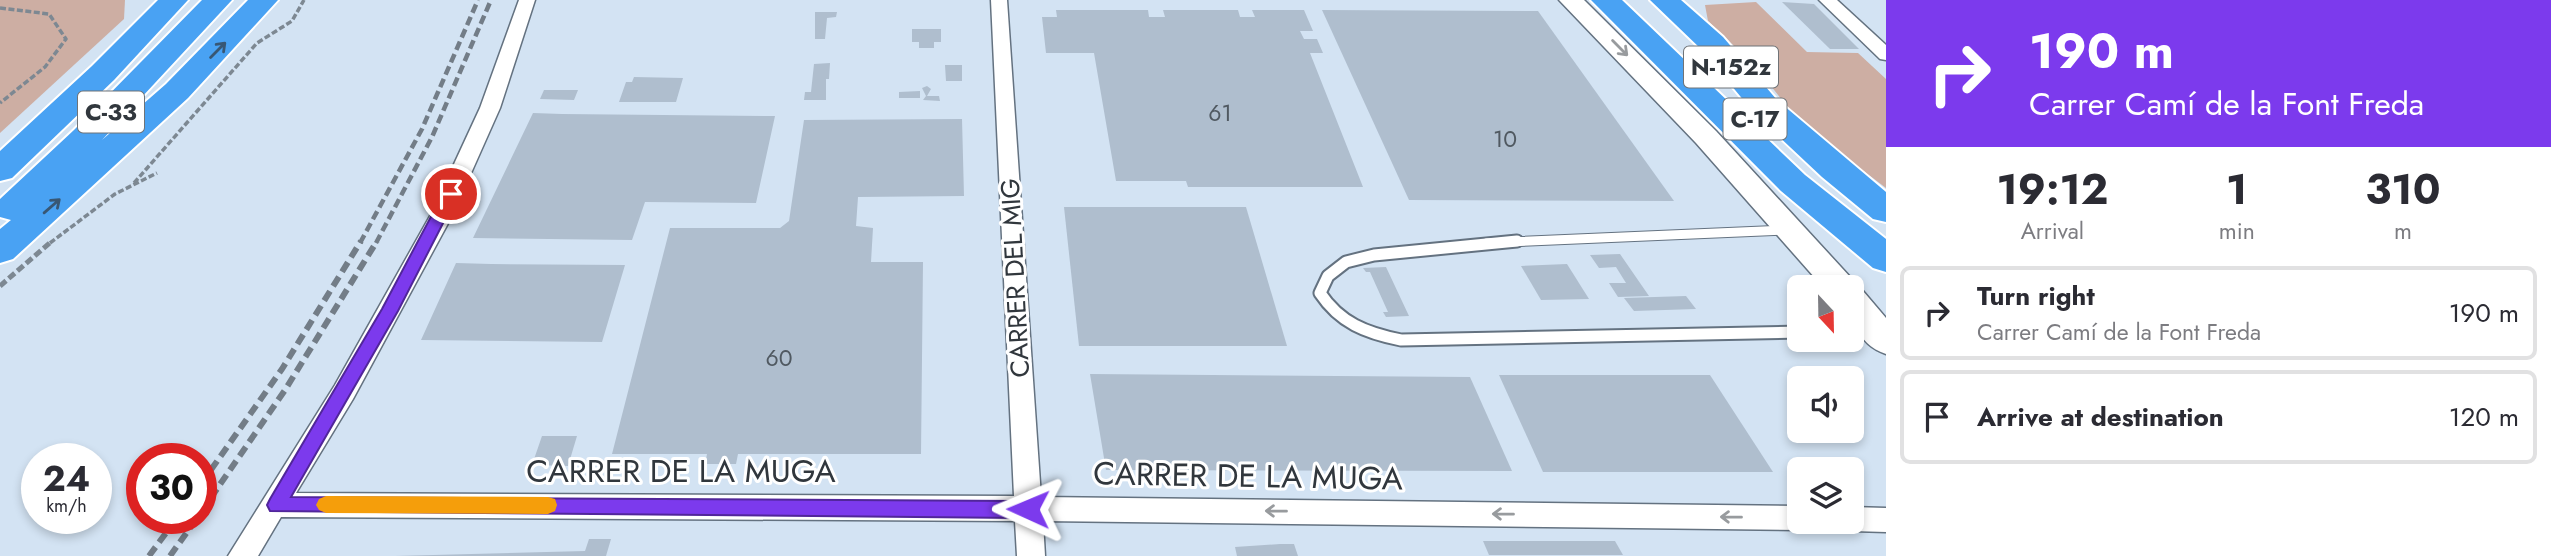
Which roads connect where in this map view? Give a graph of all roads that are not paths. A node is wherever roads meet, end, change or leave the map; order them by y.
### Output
1 (147, 0) edge
2 (174, 0) edge
3 (218, 0) edge
4 (264, 0) edge
5 (527, 0) edge
6 (999, 0) edge
7 (1571, 0) edge
8 (1595, 0) edge
9 (1605, 0) edge
10 (1664, 0) edge
11 (1827, 0) edge
12 (1696, 13) edge
13 (1633, 14) edge
14 (1886, 55) edge
15 (9, 162) edge
16 (1886, 209) edge
17 (0, 219) edge
18 (1790, 230) junction
19 (1886, 231) edge
20 (0, 250) edge
21 (1886, 259) edge
22 (1830, 275) edge
23 (1787, 332) edge
24 (276, 505) junction
25 (1028, 509) junction
26 (1787, 519) edge
27 (1864, 519) edge
28 (1886, 520) edge
29 (242, 556) edge
30 (1031, 556) edge

1 - 15 highway
2 - 15 highway, C-33
3 - 17 highway, C-33
20 -> 4 highway
5 - 24 street
6 - 25 street, CARRER DEL MIG
7 -> 18 main road
8 - 13 highway
9 - 13 highway, C-17
10 - 12 highway, N-152z
11 - 14 street
12 - 16 highway, N-152z
13 - 19 highway, C-17
13 - 21 highway, C-17
18 - 22 main road
18 - 23 lane
24 - 25 street, CARRER DE LA MUGA
24 - 29 street
26 -> 25 street, CARRER DE LA MUGA
25 - 30 street, CARRER DEL MIG
27 - 28 street

